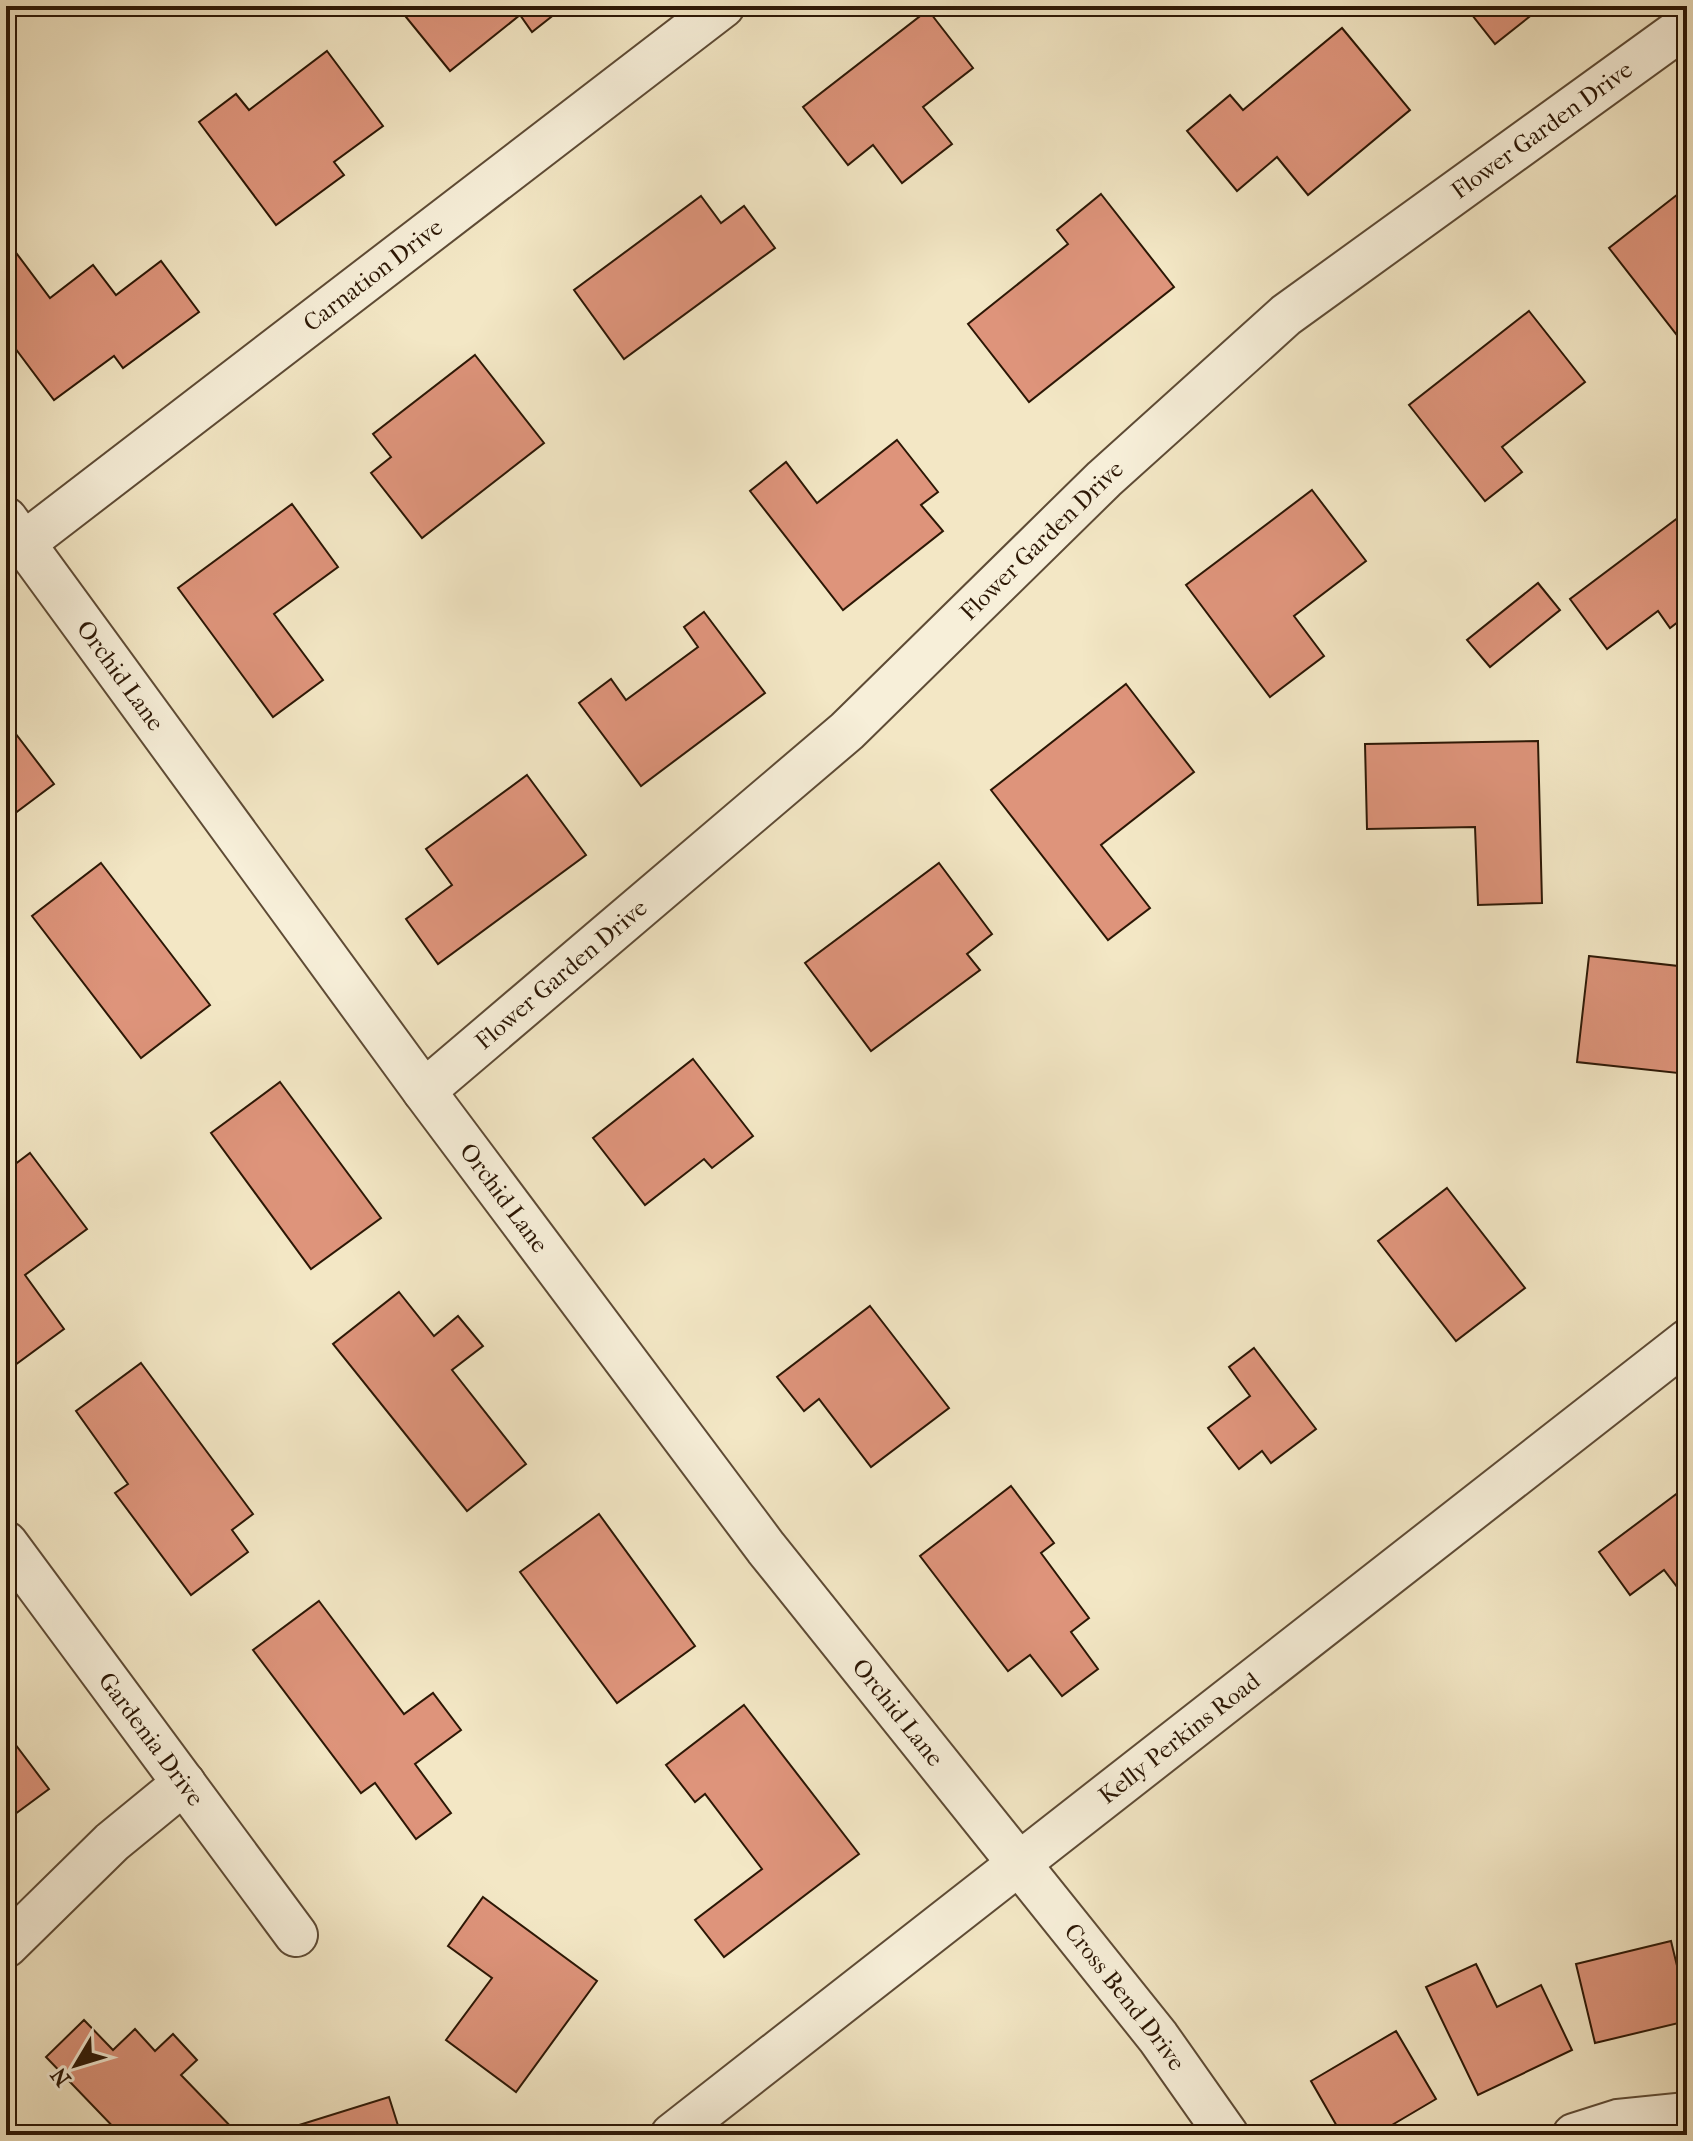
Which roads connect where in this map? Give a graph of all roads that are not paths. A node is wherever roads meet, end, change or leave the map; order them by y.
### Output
1 (723, 6) edge
2 (1687, 25) edge
3 (15, 531) edge
4 (424, 1091) junction
5 (1687, 1341) edge
6 (6, 1543) edge
7 (184, 1783) junction
8 (1020, 1862) junction
9 (296, 1935) dead end
10 (6, 1946) edge
11 (1687, 2114) edge
12 (672, 2135) edge
13 (1227, 2135) edge
14 (1574, 2135) edge

1 - 3 street, Carnation Drive
2 - 4 street, Flower Garden Drive
3 - 4 street, Orchid Lane
4 - 8 street, Orchid Lane
5 - 8 street, Kelly Perkins Road
6 - 7 street, Gardenia Drive
7 - 9 street, Gardenia Drive
7 - 10 street
8 - 12 street, Kelly Perkins Road
8 - 13 street, Cross Bend Drive
11 - 14 street

